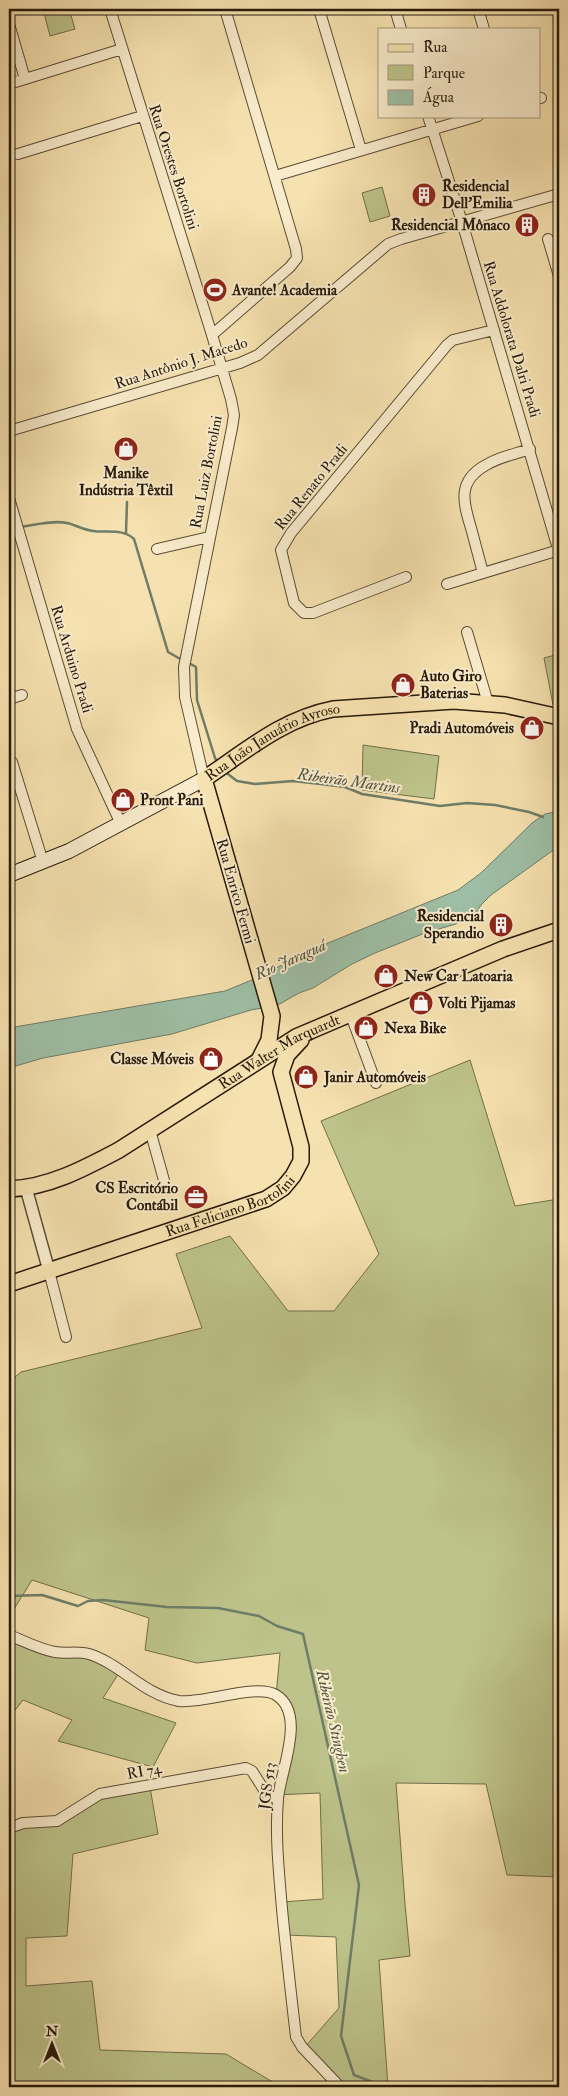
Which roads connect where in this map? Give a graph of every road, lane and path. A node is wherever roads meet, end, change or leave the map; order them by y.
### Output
1 (110, 9) edge
2 (225, 9) edge
3 (319, 9) edge
4 (395, 9) edge
5 (478, 9) edge
6 (9, 24) edge
7 (401, 28) edge
8 (484, 28) edge
9 (122, 49) junction
10 (25, 79) junction
11 (9, 84) edge
12 (142, 116) junction
13 (429, 118) edge
14 (471, 118) edge
15 (432, 130) junction
16 (361, 150) junction
17 (18, 154) dead end
18 (275, 176) junction
19 (559, 194) edge
20 (462, 222) junction
21 (548, 238) dead end
22 (559, 276) edge
23 (494, 330) junction
24 (212, 335) junction
25 (222, 369) junction
26 (9, 431) edge
27 (530, 450) junction
28 (9, 498) edge
29 (209, 537) junction
30 (157, 549) dead end
31 (559, 550) edge
32 (483, 573) junction
33 (406, 577) dead end
34 (447, 584) dead end
35 (467, 632) dead end
36 (22, 695) dead end
37 (9, 699) edge
38 (488, 703) junction
39 (559, 718) edge
40 (12, 762) dead end
41 (215, 771) junction
42 (121, 824) junction
43 (43, 862) junction
44 (9, 875) edge
45 (559, 930) edge
46 (350, 1013) junction
47 (314, 1029) junction
48 (259, 1060) junction
49 (281, 1072) junction
50 (376, 1083) dead end
51 (150, 1130) junction
52 (165, 1184) dead end
53 (26, 1188) junction
54 (9, 1189) edge
55 (49, 1270) junction
56 (9, 1284) edge
57 (66, 1337) dead end
58 (9, 1635) edge
59 (278, 1798) junction
60 (9, 1828) edge
61 (340, 2087) edge

1 - 9 street, Rua Orestes Bortolini
2 - 18 street
3 - 16 street
4 - 7 street
5 - 8 street
6 - 10 street
9 - 10 street
9 - 12 street, Rua Orestes Bortolini
10 - 11 street
12 - 17 street
12 - 24 street, Rua Orestes Bortolini
13 - 15 street, Rua Addolorata Dalri Pradi
14 - 15 street
15 - 16 street
15 - 20 street, Rua Addolorata Dalri Pradi
16 - 18 street
18 - 24 street
19 - 20 street, Rua Antônio J. Macedo
20 - 23 street, Rua Addolorata Dalri Pradi
20 - 25 street, Rua Antônio J. Macedo
21 - 22 street
23 - 27 street, Rua Addolorata Dalri Pradi
23 - 33 street, Rua Renato Pradi
24 - 25 street, Rua Luiz Bortolini
25 - 26 street, Rua Antônio J. Macedo
25 - 29 street, Rua Luiz Bortolini
27 - 31 street, Rua Addolorata Dalri Pradi
27 - 32 street
28 - 42 street, Rua Arduino Pradi
29 - 30 street
29 - 41 street, Rua Luiz Bortolini
31 - 32 street
32 - 34 street
35 - 38 street
36 - 37 street
38 - 39 main road, Rua João Januário Ayroso
38 - 41 main road, Rua João Januário Ayroso
40 - 43 street
41 - 42 main road, Rua João Januário Ayroso
41 - 48 main road, Rua Enrico Fermi
42 - 43 main road, Rua João Januário Ayroso
43 - 44 main road, Rua João Januário Ayroso
45 - 46 main road, Rua Walter Marquardt
46 - 47 main road, Rua Walter Marquardt
46 - 50 street
47 - 48 main road, Rua Walter Marquardt
47 - 49 main road
48 - 49 main road
48 - 51 main road, Rua Walter Marquardt
49 - 55 main road, Rua Feliciano Bortolini
51 - 52 street
51 - 53 main road, Rua Walter Marquardt
53 - 54 main road, Rua Walter Marquardt
53 - 55 street
55 - 56 main road, Rua Feliciano Bortolini
55 - 57 street
58 - 59 street, JGS 513
59 - 60 street, RI 74
59 - 61 street, JGS 513

